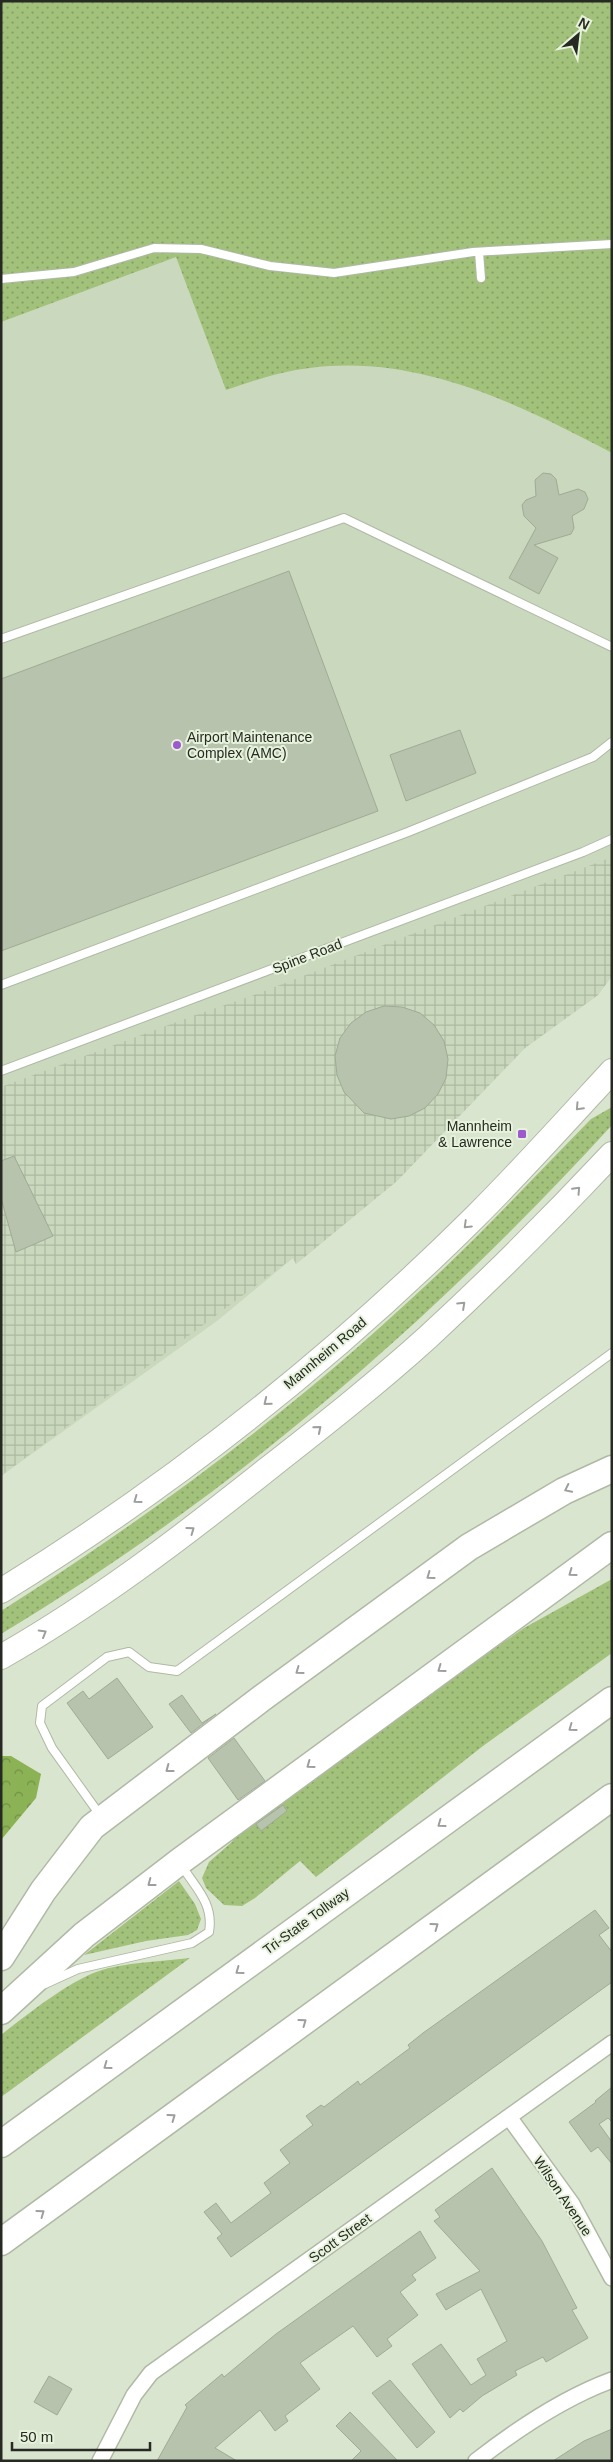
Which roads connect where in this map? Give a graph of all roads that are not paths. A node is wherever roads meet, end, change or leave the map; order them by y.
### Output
1 (612, 244) edge
2 (479, 252) junction
3 (480, 278) dead end
4 (1, 279) edge
5 (1, 639) edge
6 (612, 647) edge
7 (612, 742) edge
8 (612, 839) edge
9 (1, 985) edge
10 (1, 1071) edge
11 (612, 1071) edge
12 (612, 1154) edge
13 (612, 1353) edge
14 (612, 1469) edge
15 (612, 1545) edge
16 (1, 1591) edge
17 (1, 1657) edge
18 (612, 1700) edge
19 (612, 1797) edge
20 (102, 1819) junction
21 (179, 1862) junction
22 (1, 1957) edge
23 (1, 2011) edge
24 (612, 2043) edge
25 (509, 2117) junction
26 (1, 2144) edge
27 (1, 2242) edge
28 (612, 2278) edge
29 (612, 2380) edge
30 (100, 2461) edge
31 (476, 2461) edge

1 - 2 lane
2 - 3 lane
2 - 4 lane
5 - 6 lane
7 - 9 lane
8 - 10 lane, Spine Road
11 -> 16 main road, Mannheim Road
17 -> 12 main road
13 - 20 lane
14 -> 20 highway
15 -> 21 highway
18 -> 26 highway, Tri-State Tollway
27 -> 19 highway
20 - 22 highway
21 -> 23 highway
21 - 23 lane
24 - 25 street, Scott Street
25 - 28 street, Wilson Avenue
25 - 30 street, Scott Street
29 - 31 street

